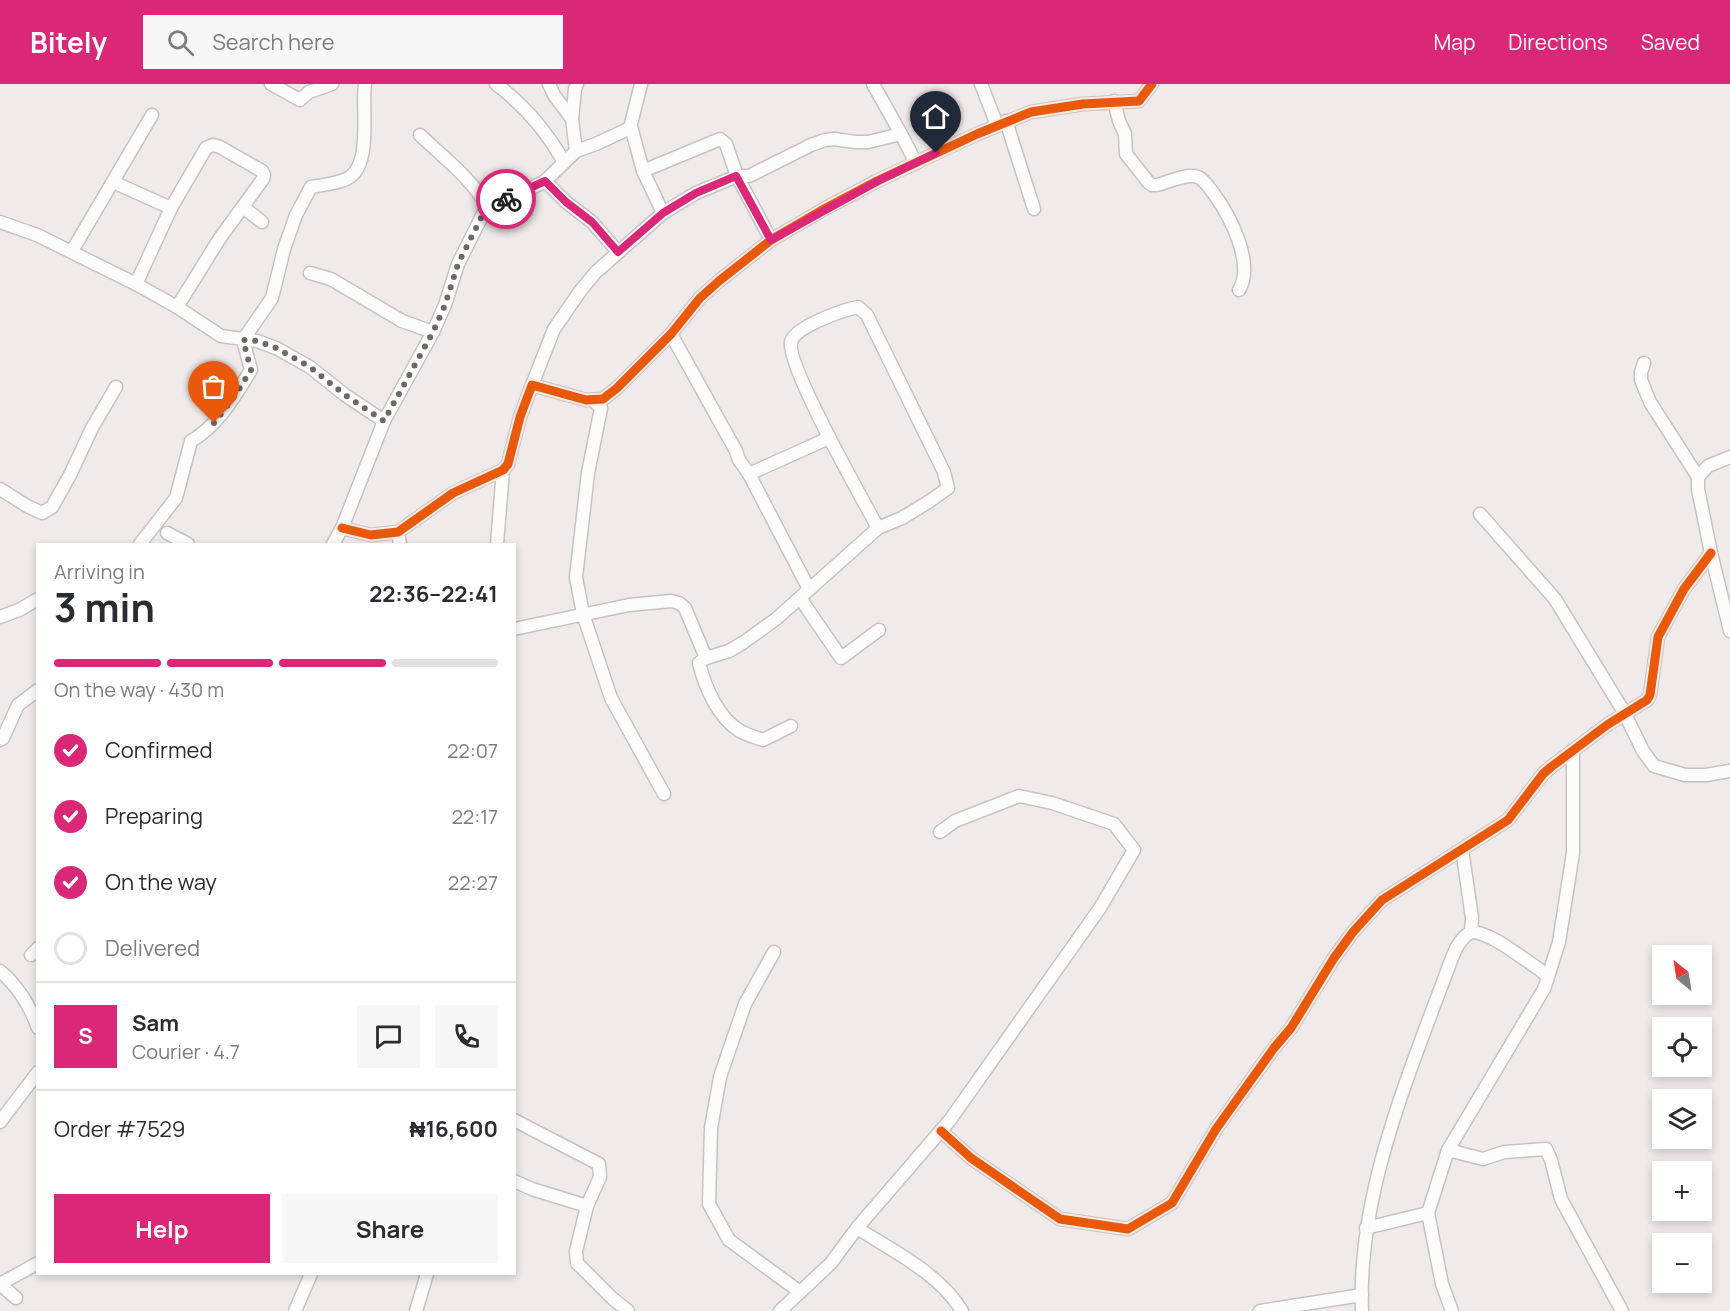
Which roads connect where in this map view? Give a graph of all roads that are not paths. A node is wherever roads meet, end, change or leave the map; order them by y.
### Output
1 (271, 84) edge
2 (332, 84) edge
3 (366, 84) edge
4 (496, 84) edge
5 (549, 84) edge
6 (577, 84) edge
7 (641, 84) edge
8 (873, 84) edge
9 (981, 84) edge
10 (1152, 84) edge
11 (1114, 101) junction
12 (152, 115) dead end
13 (572, 119) junction
14 (1001, 123) junction
15 (630, 128) junction
16 (420, 135) dead end
17 (901, 135) junction
18 (576, 151) junction
19 (564, 162) junction
20 (915, 163) junction
21 (643, 171) junction
22 (736, 176) junction
23 (545, 181) junction
24 (113, 182) junction
25 (487, 206) junction
26 (243, 207) junction
27 (171, 208) junction
28 (1034, 209) dead end
29 (663, 213) junction
30 (0, 222) edge
31 (262, 222) dead end
32 (771, 240) junction
33 (72, 251) junction
34 (618, 252) junction
35 (310, 273) dead end
36 (136, 284) junction
37 (1239, 290) dead end
38 (177, 307) junction
39 (433, 332) junction
40 (671, 334) junction
41 (243, 340) junction
42 (1644, 363) dead end
43 (532, 385) junction
44 (116, 387) dead end
45 (593, 400) junction
46 (384, 421) junction
47 (830, 438) junction
48 (1730, 457) edge
49 (503, 470) junction
50 (749, 474) junction
51 (1698, 477) junction
52 (0, 489) edge
53 (1480, 514) dead end
54 (342, 528) junction
55 (878, 528) junction
56 (398, 531) junction
57 (167, 534) dead end
58 (141, 543) edge
59 (186, 543) edge
60 (334, 543) edge
61 (400, 543) edge
62 (497, 543) edge
63 (1711, 553) junction
64 (804, 594) junction
65 (36, 600) edge
66 (583, 614) junction
67 (0, 617) edge
68 (516, 629) edge
69 (879, 630) dead end
70 (1730, 631) edge
71 (706, 657) junction
72 (36, 692) edge
73 (1624, 712) junction
74 (791, 726) dead end
75 (0, 740) edge
76 (1573, 750) junction
77 (1730, 771) edge
78 (664, 794) dead end
79 (940, 832) dead end
80 (1462, 849) junction
81 (1471, 932) junction
82 (774, 952) dead end
83 (0, 971) edge
84 (1546, 980) junction
85 (36, 1024) edge
86 (36, 1075) edge
87 (516, 1121) edge
88 (0, 1122) edge
89 (940, 1131) junction
90 (1448, 1150) junction
91 (516, 1182) edge
92 (587, 1206) junction
93 (1428, 1213) junction
94 (857, 1228) junction
95 (1366, 1228) junction
96 (36, 1264) edge
97 (311, 1275) edge
98 (426, 1275) edge
99 (0, 1284) edge
100 (800, 1292) junction
101 (1362, 1295) junction
102 (16, 1299) dead end
103 (295, 1311) edge
104 (416, 1311) edge
105 (628, 1311) edge
106 (780, 1311) edge
107 (962, 1311) edge
108 (1260, 1311) edge
109 (1362, 1311) edge
110 (1452, 1311) edge
111 (1622, 1311) edge

1 - 2 street
3 - 41 street
4 - 19 street
5 - 13 street
6 - 13 street
7 - 15 street
8 - 17 street
9 - 14 street
10 - 11 street
11 - 14 street
11 - 37 street
12 - 24 street
13 - 18 street
14 - 20 street
14 - 28 street
15 - 18 street
15 - 21 street
16 - 25 street
17 - 20 street
17 - 22 street
18 - 19 street
19 - 23 street
20 - 32 street
21 - 22 street
21 - 29 street
22 - 29 street
22 - 32 street
23 - 25 street
23 - 34 street
24 - 27 street
24 - 33 street
25 - 39 street
26 - 27 street
26 - 31 street
26 - 38 street
27 - 36 street
29 - 34 street
30 - 33 street
32 - 40 street
33 - 36 street
34 - 43 street
35 - 39 street
36 - 38 street
38 - 41 street
39 - 46 street
40 - 45 street
40 - 50 street
41 - 46 street
41 - 58 street
42 - 51 street
43 - 45 street
43 - 49 street
44 - 52 street
45 - 66 street
46 - 54 street
47 - 50 street
47 - 55 street
47 - 55 street
48 - 51 street
49 - 56 street
49 - 62 street
50 - 64 street
51 - 63 street
53 - 73 street
54 - 56 street
54 - 60 street
55 - 64 street
56 - 61 street
57 - 59 street
63 - 70 street
63 - 73 street
64 - 69 street
64 - 71 street
65 - 67 street
66 - 68 street
66 - 71 street
66 - 78 street
71 - 74 street
72 - 75 street
73 - 76 street
73 - 77 street
76 - 80 street
76 - 84 street
79 - 89 street
80 - 81 street
80 - 89 street
81 - 84 street
81 - 95 street
82 - 100 street
83 - 85 street
84 - 90 street
86 - 88 street
87 - 92 street
89 - 94 street
90 - 93 street
90 - 111 street
91 - 92 street
92 - 105 street
93 - 95 street
93 - 110 street
94 - 100 street
94 - 107 street
95 - 101 street
96 - 99 street
97 - 103 street
98 - 104 street
99 - 102 street
100 - 106 street
101 - 108 street
101 - 109 street

